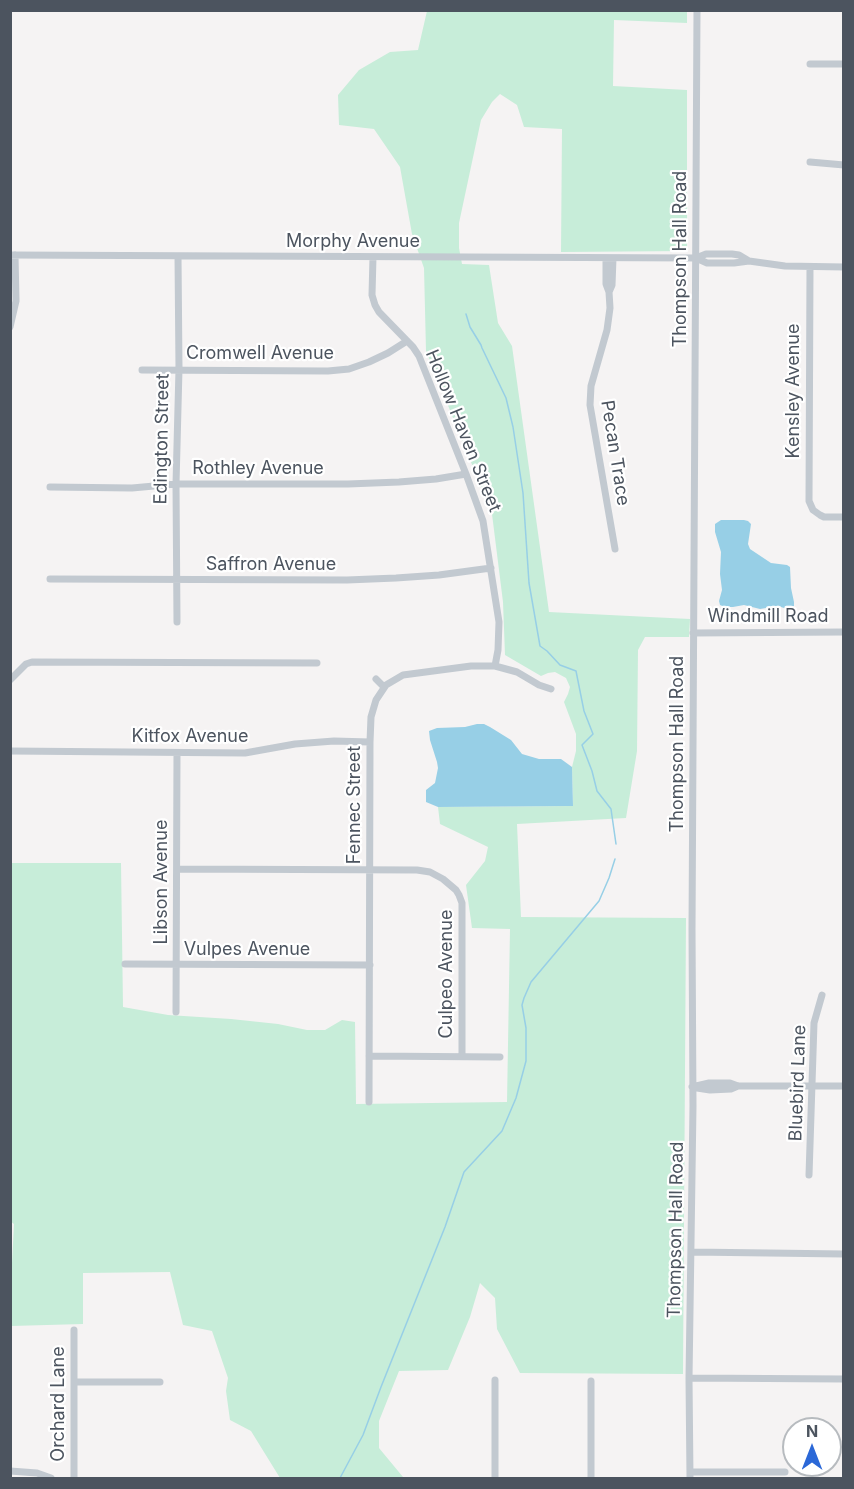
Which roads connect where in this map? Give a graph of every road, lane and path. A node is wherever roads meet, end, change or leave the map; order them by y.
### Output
1 (698, 10) edge
2 (810, 64) dead end
3 (843, 64) edge
4 (810, 162) dead end
5 (843, 165) edge
6 (13, 255) edge
7 (178, 256) junction
8 (373, 256) junction
9 (610, 258) junction
10 (696, 258) junction
11 (810, 267) junction
12 (843, 267) edge
13 (10, 327) edge
14 (407, 341) junction
15 (179, 369) junction
16 (142, 370) dead end
17 (466, 474) junction
18 (176, 484) junction
19 (50, 488) dead end
20 (843, 518) edge
21 (615, 549) dead end
22 (491, 568) junction
23 (50, 579) dead end
24 (176, 579) junction
25 (177, 622) dead end
26 (843, 632) edge
27 (693, 633) junction
28 (317, 663) dead end
29 (495, 666) junction
30 (376, 679) dead end
31 (10, 680) edge
32 (384, 687) junction
33 (551, 689) dead end
34 (370, 742) junction
35 (10, 751) edge
36 (177, 753) junction
37 (177, 869) junction
38 (370, 870) junction
39 (125, 964) dead end
40 (177, 964) junction
41 (370, 966) junction
42 (822, 995) dead end
43 (176, 1012) dead end
44 (369, 1056) junction
45 (462, 1056) junction
46 (500, 1057) dead end
47 (812, 1085) junction
48 (843, 1086) edge
49 (692, 1087) junction
50 (369, 1102) dead end
51 (809, 1174) dead end
52 (692, 1252) junction
53 (843, 1254) edge
54 (74, 1330) dead end
55 (689, 1378) junction
56 (843, 1379) edge
57 (495, 1380) dead end
58 (591, 1381) dead end
59 (74, 1382) junction
60 (160, 1382) dead end
61 (10, 1471) edge
62 (782, 1472) edge
63 (690, 1475) edge
64 (51, 1479) edge
65 (74, 1479) edge
66 (495, 1479) edge
67 (591, 1479) edge

1 - 10 street, Thompson Hall Road
2 - 3 street
4 - 5 street
6 - 7 street, Morphy Avenue
6 - 13 street
7 - 8 street, Morphy Avenue
7 - 15 street, Edington Street
8 - 9 street, Morphy Avenue
8 - 14 street, Hollow Haven Street
9 - 10 street, Morphy Avenue
9 - 21 street, Pecan Trace
10 - 11 street, Morphy Avenue
10 - 27 street, Thompson Hall Road
11 - 12 street, Morphy Avenue
11 - 20 street, Kensley Avenue
14 - 15 street, Cromwell Avenue
14 - 17 street, Hollow Haven Street
15 - 16 street, Cromwell Avenue
15 - 18 street, Edington Street
17 - 18 street, Rothley Avenue
17 - 22 street, Hollow Haven Street
18 - 19 street, Rothley Avenue
18 - 24 street, Edington Street
22 - 24 street, Saffron Avenue
22 - 29 street, Hollow Haven Street
23 - 24 street, Saffron Avenue
24 - 25 street, Edington Street
26 - 27 street, Windmill Road
27 - 49 street, Thompson Hall Road
28 - 31 street
29 - 32 street
29 - 33 street
30 - 32 street
32 - 34 street, Fennec Street
34 - 36 street, Kitfox Avenue
34 - 38 street, Fennec Street
35 - 36 street, Kitfox Avenue
36 - 37 street, Libson Avenue
37 - 38 street, Culpeo Avenue
37 - 40 street, Libson Avenue
38 - 41 street, Fennec Street
38 - 45 street, Culpeo Avenue
39 - 40 street, Vulpes Avenue
40 - 41 street, Vulpes Avenue
40 - 43 street, Libson Avenue
41 - 44 street, Fennec Street
42 - 47 street, Bluebird Lane
44 - 45 street
44 - 50 street, Fennec Street
45 - 46 street
47 - 48 street
47 - 49 street
47 - 51 street, Bluebird Lane
49 - 52 street, Thompson Hall Road
52 - 53 street
52 - 55 street, Thompson Hall Road
54 - 59 street, Orchard Lane
55 - 56 street
55 - 63 street, Thompson Hall Road
57 - 66 street
58 - 67 street
59 - 60 street
59 - 65 street, Orchard Lane
61 - 64 street
62 - 63 street

